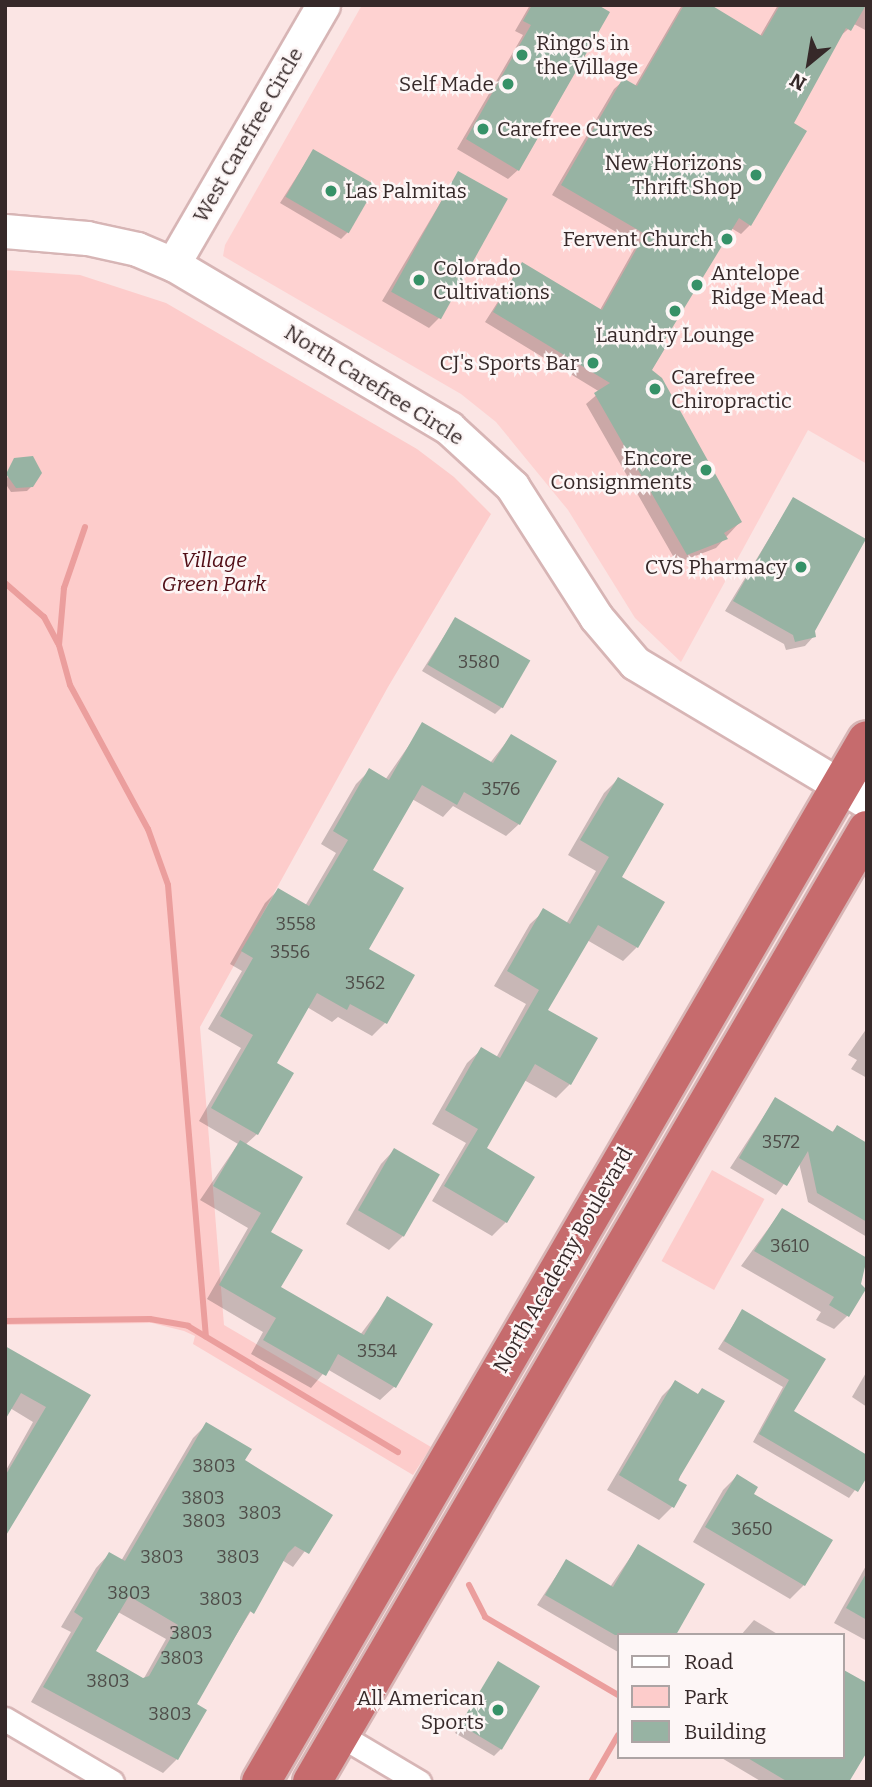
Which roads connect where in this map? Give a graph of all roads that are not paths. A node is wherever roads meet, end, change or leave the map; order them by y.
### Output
1 (323, 5) edge
2 (5, 231) edge
3 (173, 264) junction
4 (867, 740) edge
5 (853, 794) edge
6 (867, 830) edge
7 (5, 1719) edge
8 (340, 1735) junction
9 (112, 1782) edge
10 (261, 1782) edge
11 (312, 1782) edge
12 (419, 1782) edge

1 - 3 main road, West Carefree Circle
2 - 3 main road, North Carefree Circle
3 - 5 main road, North Carefree Circle
4 - 5 highway, North Academy Boulevard
5 - 10 highway, North Academy Boulevard
6 - 8 highway, North Academy Boulevard
7 - 9 street
8 - 11 highway, North Academy Boulevard
8 - 12 street

